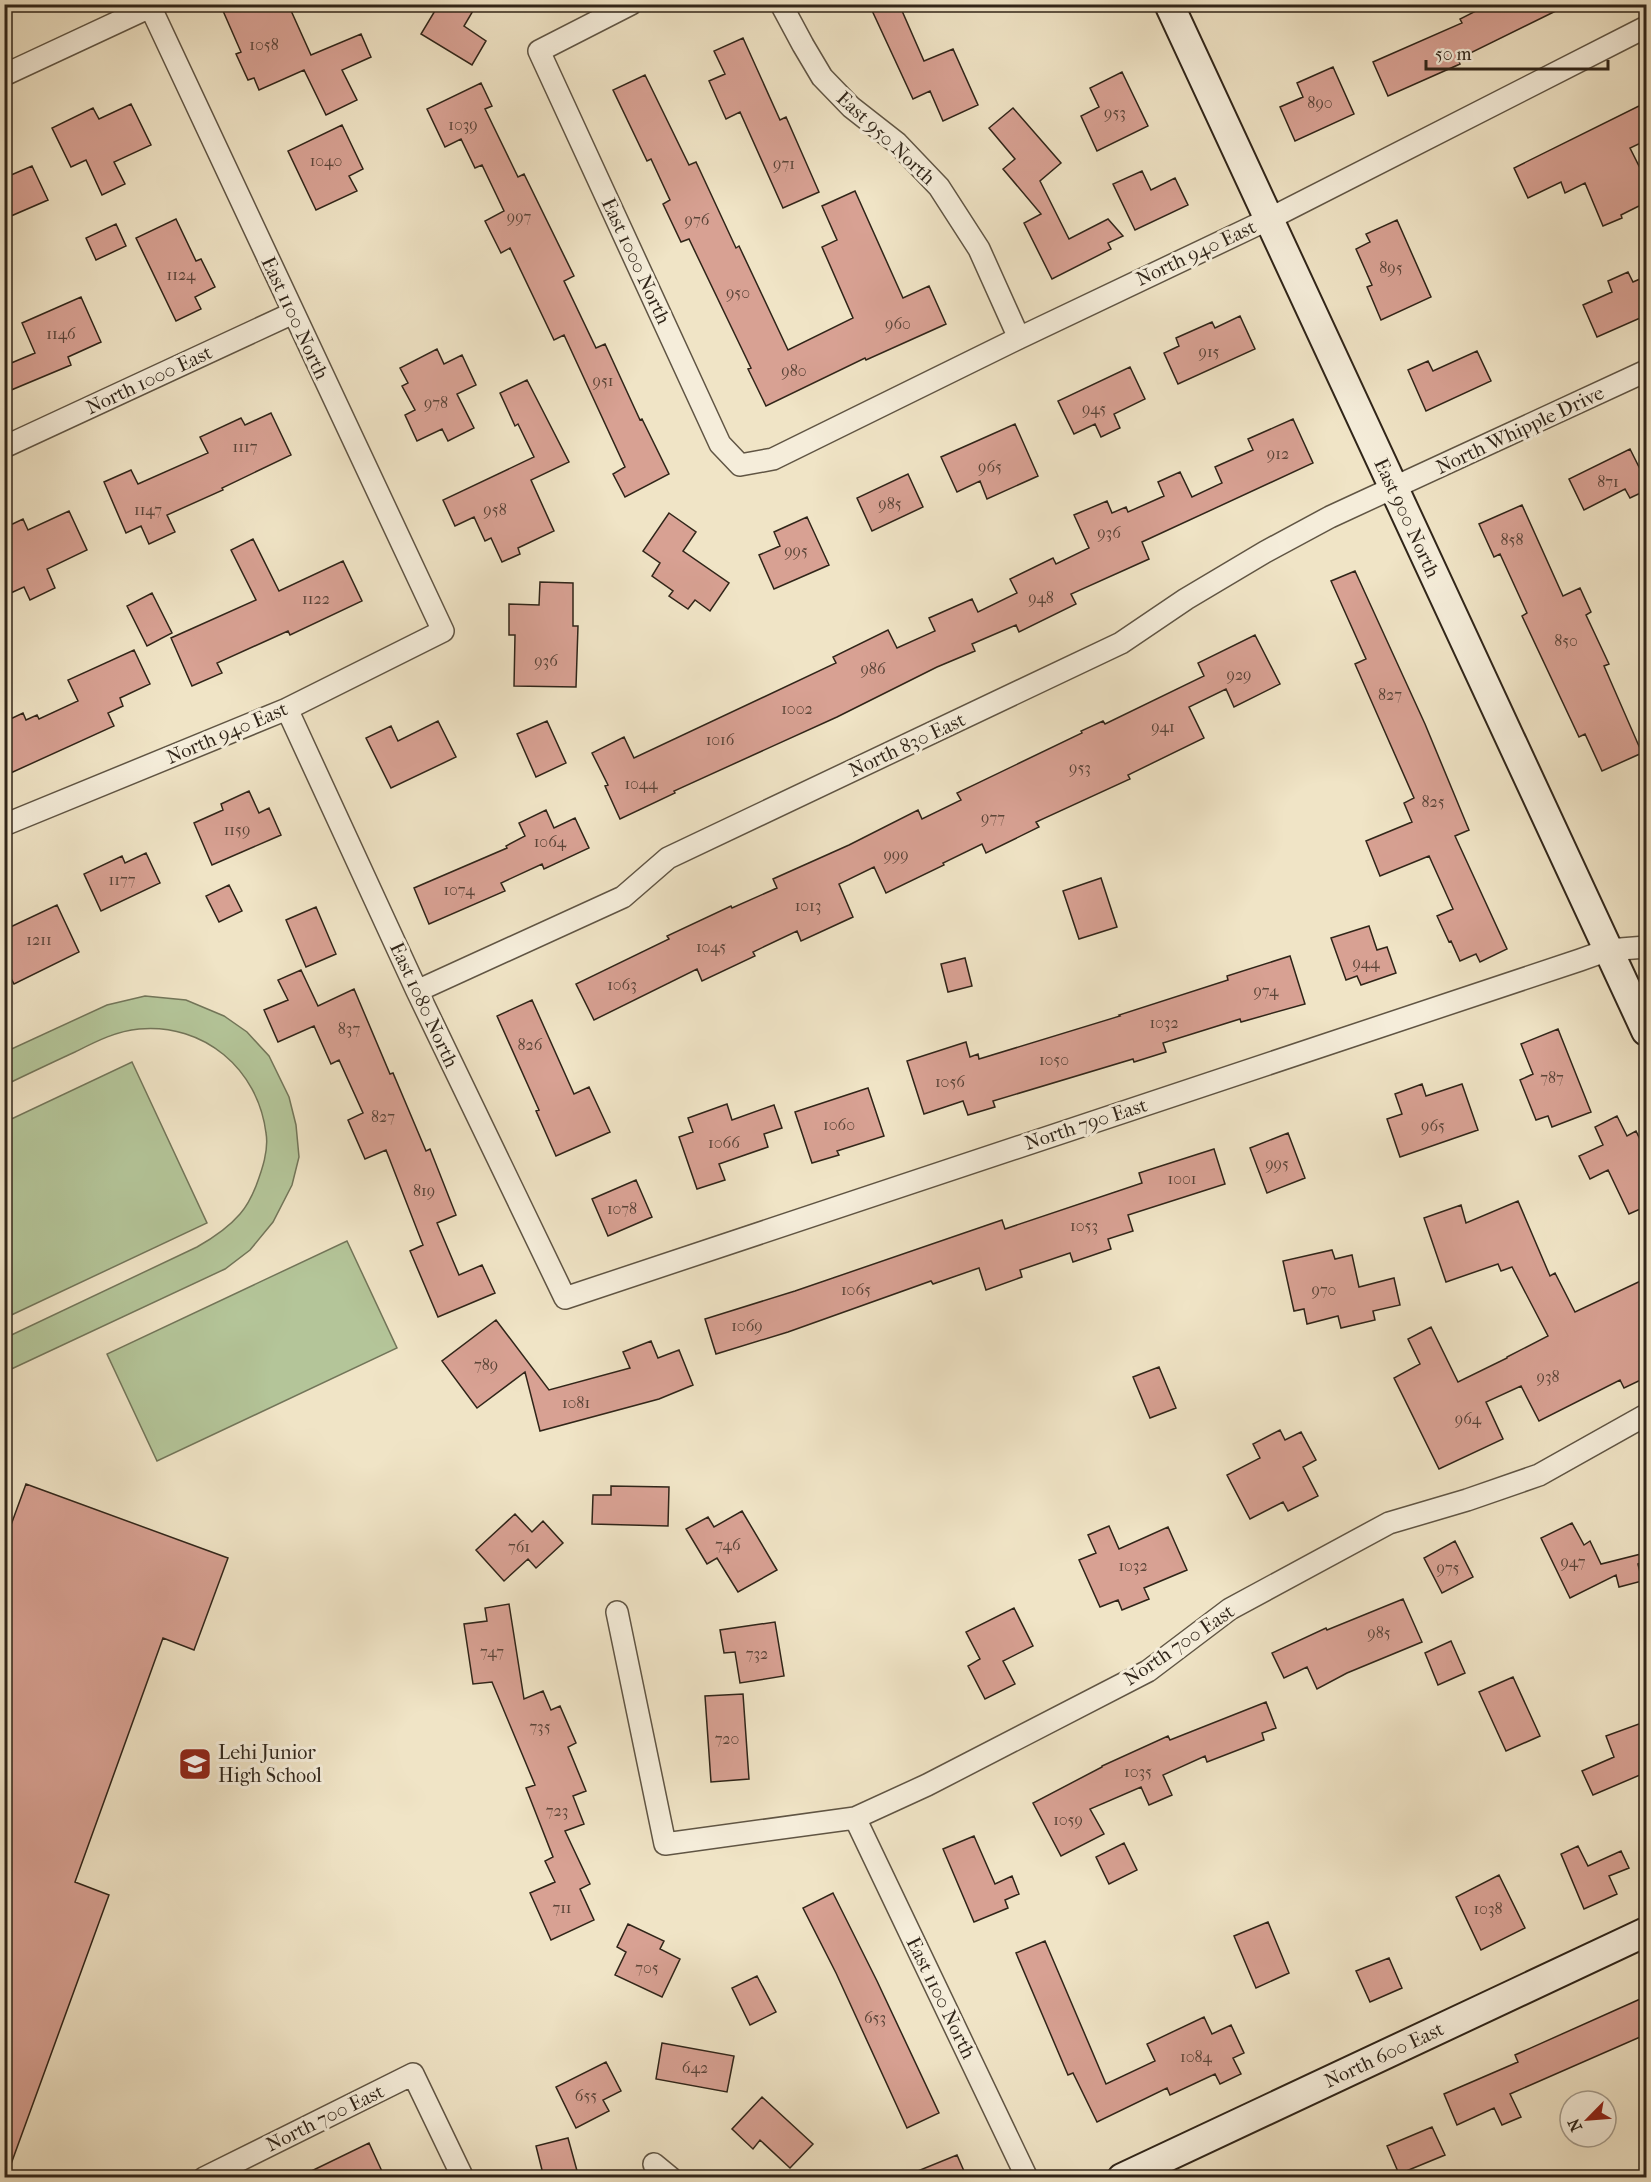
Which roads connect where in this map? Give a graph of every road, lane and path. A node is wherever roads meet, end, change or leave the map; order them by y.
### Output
1 (631, 4) edge
2 (781, 4) edge
3 (1169, 4) edge
4 (150, 6) edge
5 (1647, 27) edge
6 (4, 75) edge
7 (1269, 219) junction
8 (293, 313) junction
9 (1019, 338) junction
10 (1647, 371) edge
11 (4, 447) edge
12 (740, 465) joint
13 (1393, 488) junction
14 (443, 631) joint
15 (286, 709) junction
16 (4, 825) edge
17 (1647, 947) edge
18 (1608, 951) junction
19 (417, 991) junction
20 (1647, 1031) edge
21 (565, 1298) joint
22 (1647, 1415) edge
23 (616, 1612) dead end
24 (855, 1818) junction
25 (1647, 1932) edge
26 (654, 2164) dead end
27 (1130, 2176) edge
28 (204, 2178) edge
29 (463, 2178) edge
30 (671, 2178) edge
31 (1027, 2178) edge

1 - 12 street, East 1000 North
2 - 9 street, East 950 North
3 - 7 street, East 900 North
4 - 6 street
4 - 8 street, East 1100 North
5 - 7 street, North 940 East
7 - 9 street, North 940 East
7 - 13 street, East 900 North
8 - 11 street, North 1000 East
8 - 14 street, East 1100 North
9 - 12 street, North 940 East
10 - 13 street, North Whipple Drive
13 - 18 street, East 900 North
13 - 19 street, North 830 East
14 - 15 street, North 940 East
15 - 16 street, North 940 East
15 - 19 street, East 1080 North
17 - 18 street, North 790 East
18 - 20 street, East 900 North
18 - 21 street, North 790 East
19 - 21 street, East 1080 North
22 - 24 street, North 700 East
23 - 24 street, North 700 East
24 - 31 street, East 1100 North
25 - 27 street, North 600 East
26 - 30 street
28 - 29 street, North 700 East

